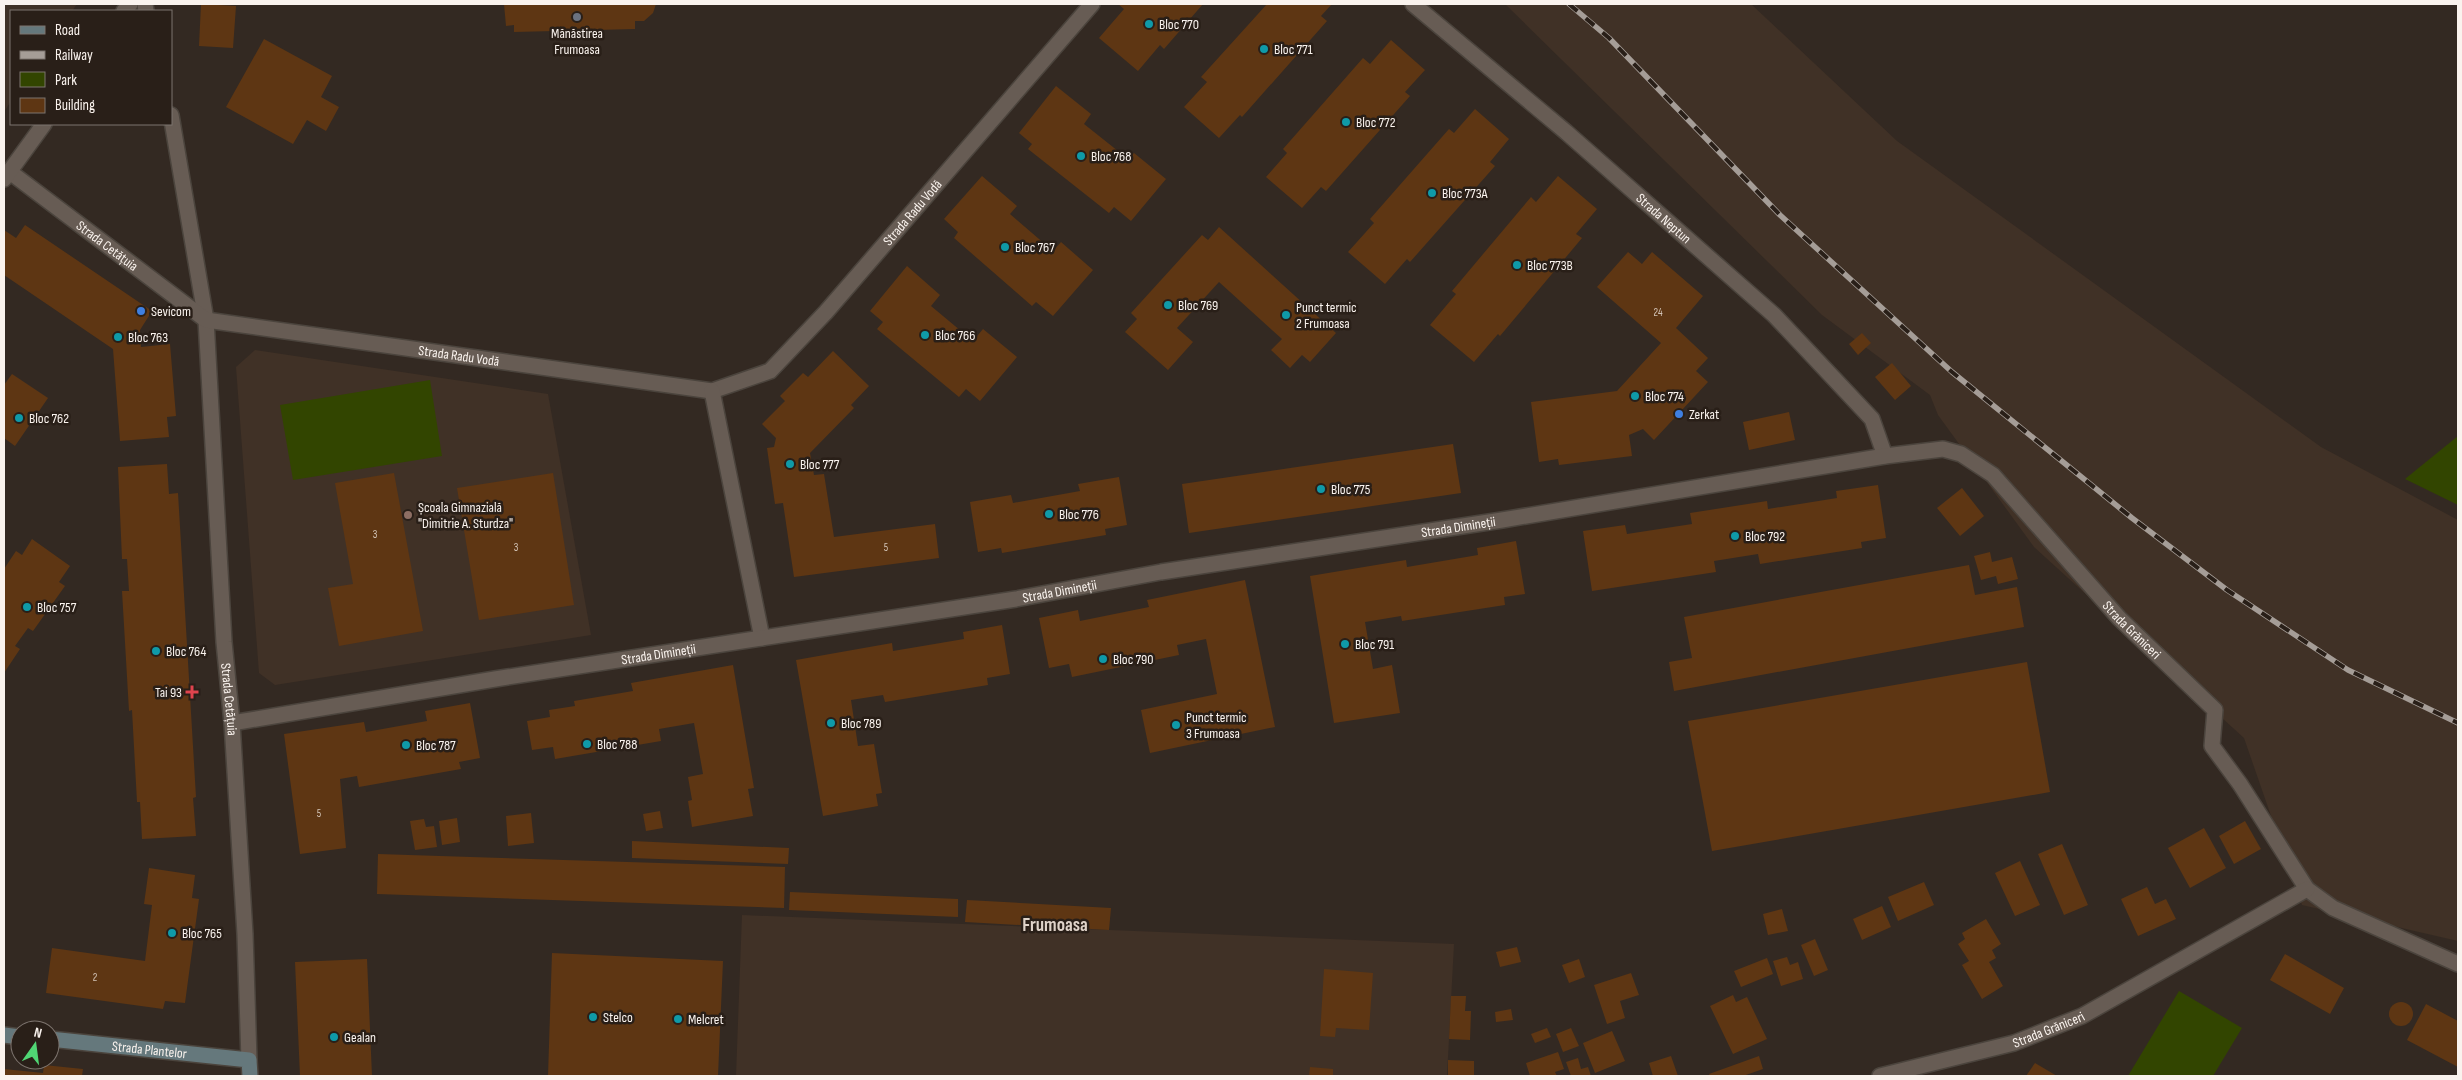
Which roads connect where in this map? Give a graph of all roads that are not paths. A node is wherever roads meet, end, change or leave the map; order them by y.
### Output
1 (1092, 4) edge
2 (1413, 4) edge
3 (172, 121) edge
4 (43, 125) edge
5 (7, 176) edge
6 (206, 320) junction
7 (712, 391) junction
8 (1886, 456) junction
9 (762, 638) junction
10 (232, 723) junction
11 (2307, 889) junction
12 (2458, 964) edge
13 (60, 1040) edge
14 (249, 1060) junction
15 (250, 1076) edge
16 (1880, 1076) edge

1 - 7 street, Strada Radu Vodă
2 - 8 street, Strada Neptun
3 - 6 street, Strada Cetățuia
4 - 5 street
5 - 6 street, Strada Cetățuia
6 - 7 street, Strada Radu Vodă
6 - 10 street, Strada Cetățuia
7 - 9 street
8 - 9 street, Strada Dimineții
8 - 11 street, Strada Grăniceri
9 - 10 street, Strada Dimineții
10 - 14 street, Strada Cetățuia
11 - 12 street, Strada Grăniceri
11 - 16 street, Strada Grăniceri
13 - 14 street, Strada Plantelor
14 - 15 street, Strada Cetățuia

